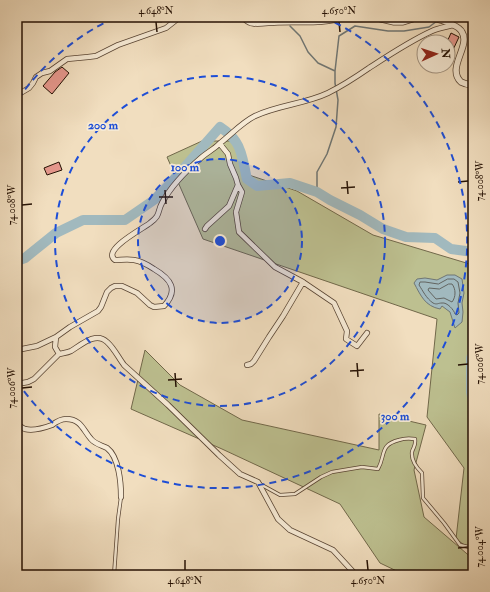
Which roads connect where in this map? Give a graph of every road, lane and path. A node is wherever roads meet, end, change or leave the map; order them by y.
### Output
1 (180, 17) edge
2 (243, 17) edge
3 (346, 17) edge
4 (373, 17) edge
5 (419, 17) edge
6 (431, 17) edge
7 (453, 25) junction
8 (473, 84) edge
9 (17, 95) edge
10 (220, 144) junction
11 (238, 185) junction
12 (205, 229) dead end
13 (303, 282) junction
14 (367, 334) dead end
15 (56, 337) junction
16 (17, 350) edge
17 (59, 354) junction
18 (247, 365) dead end
19 (17, 384) edge
20 (17, 424) edge
21 (258, 482) junction
22 (121, 497) joint
23 (473, 548) edge
24 (114, 575) edge
25 (356, 575) edge

1 - 9 street
2 - 3 street
4 - 5 street
6 - 7 street
7 - 8 street
7 - 10 street
10 - 11 street
10 - 15 street
11 - 12 street
11 - 13 street
13 - 14 street
13 - 18 street
15 - 16 street
15 - 17 street
17 - 19 street
17 - 21 street
20 - 22 street
21 - 23 lane
21 - 25 street
22 - 24 lane

